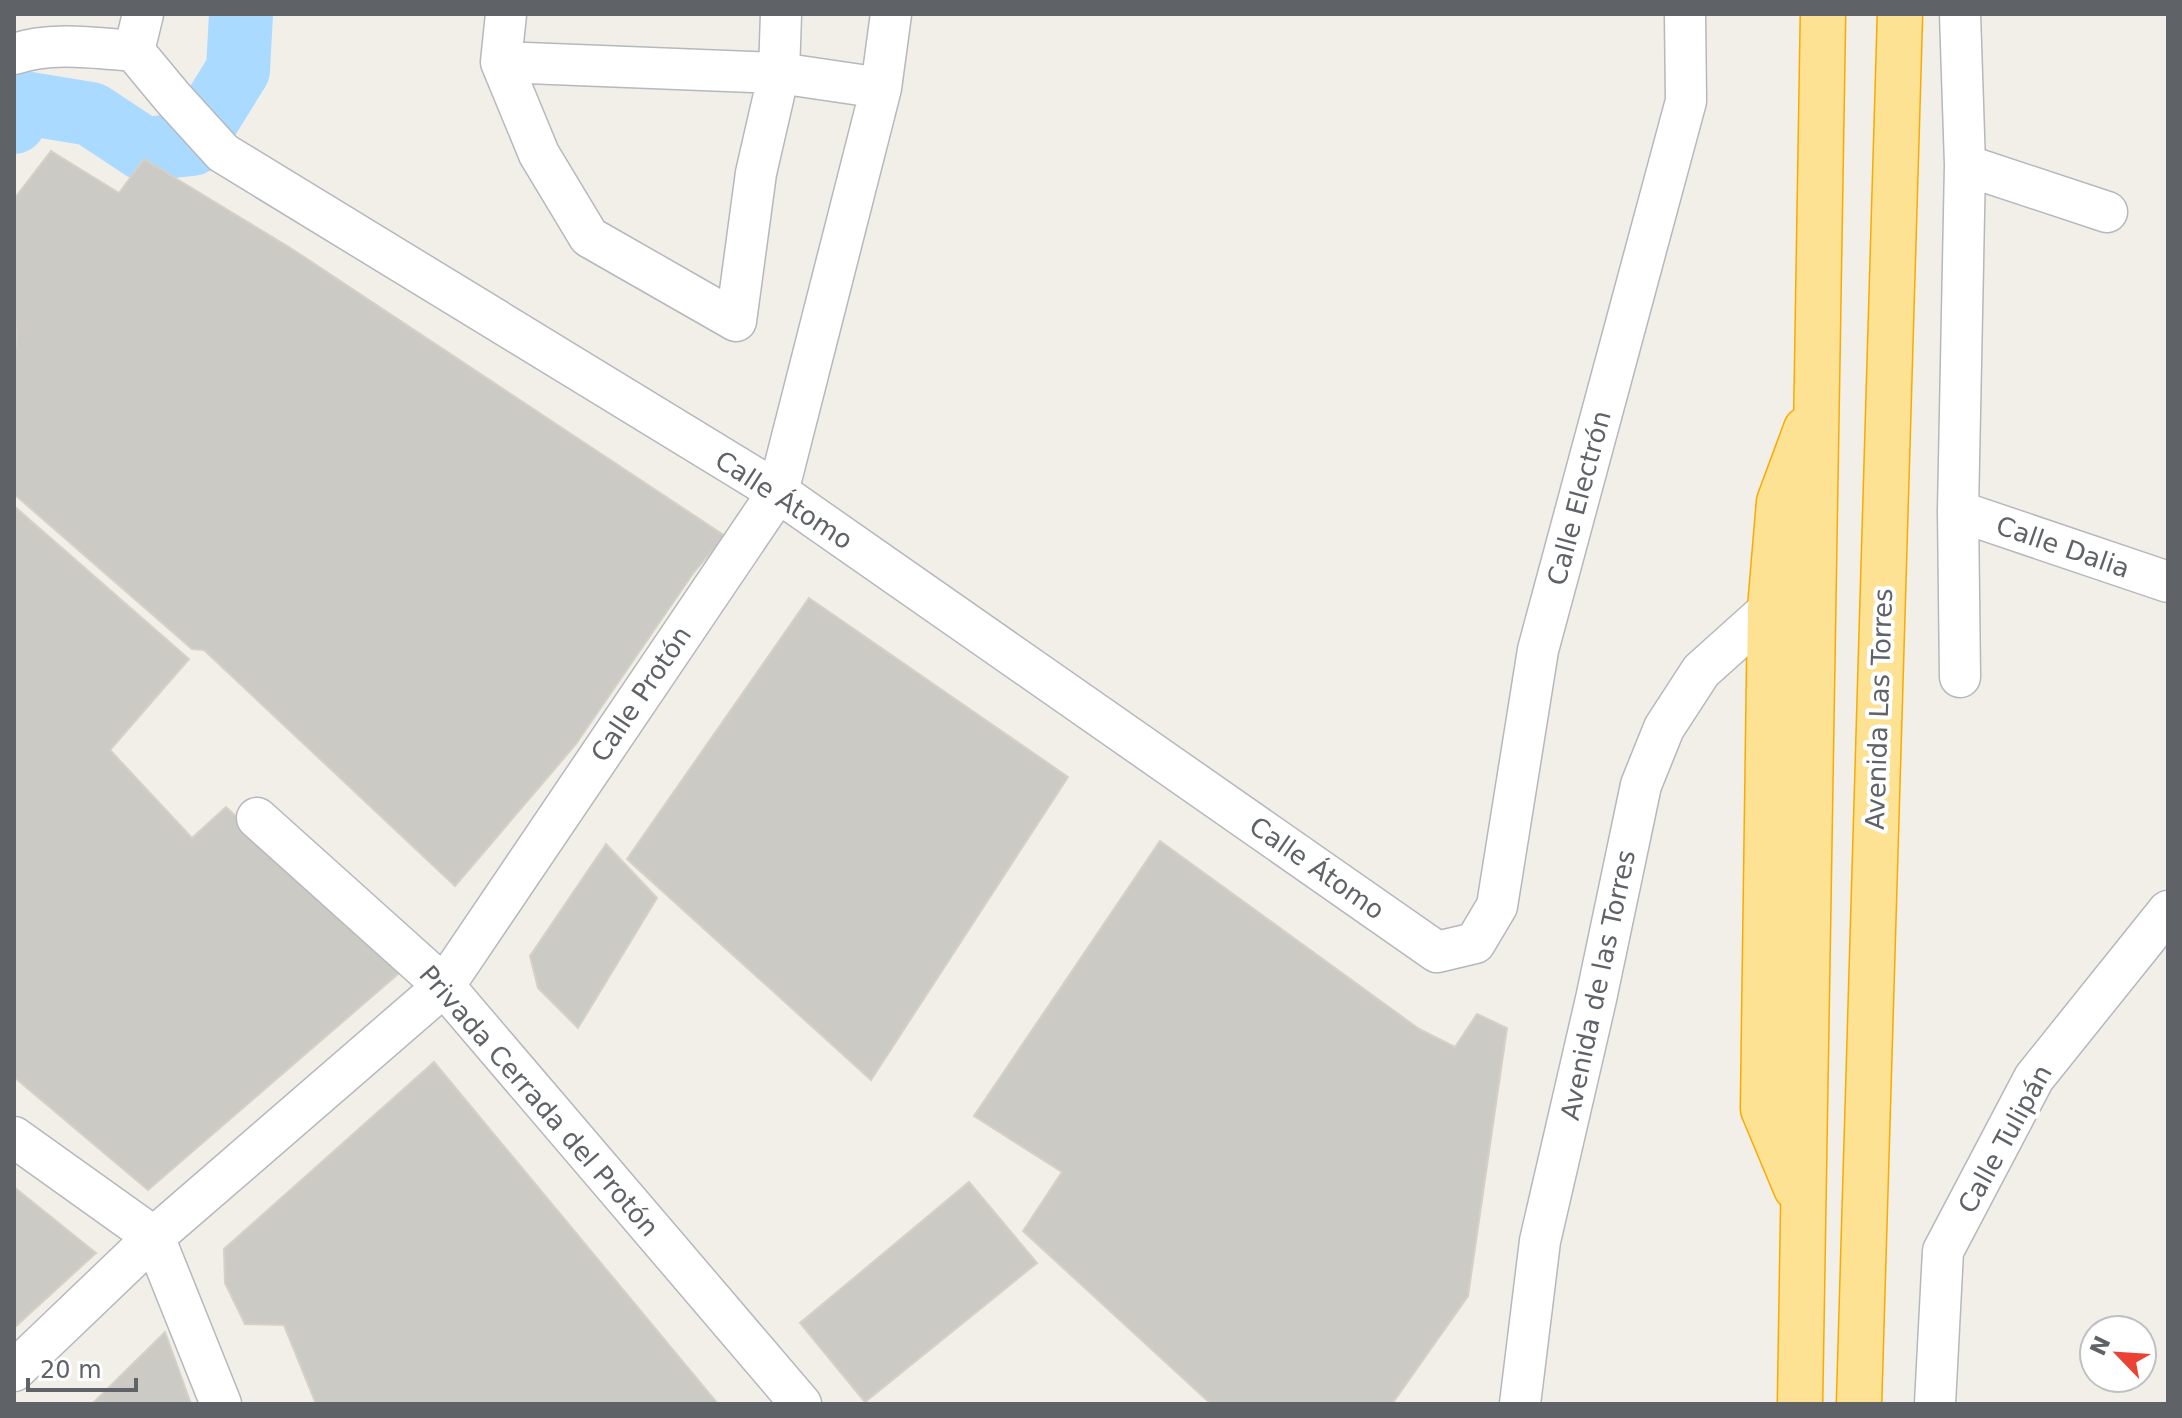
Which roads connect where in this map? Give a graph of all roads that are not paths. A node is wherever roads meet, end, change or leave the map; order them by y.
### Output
1 (506, 14) edge
2 (781, 14) edge
3 (891, 14) edge
4 (1685, 14) edge
5 (1797, 14) edge
6 (1900, 14) edge
7 (1960, 14) edge
8 (139, 32) edge
9 (1823, 35) edge
10 (14, 54) edge
11 (501, 62) junction
12 (779, 73) junction
13 (881, 88) junction
14 (1965, 165) junction
15 (2107, 212) dead end
16 (1817, 396) junction
17 (778, 492) junction
18 (1958, 511) junction
19 (2168, 582) edge
20 (1770, 609) junction
21 (1960, 677) dead end
22 (257, 818) dead end
23 (2168, 911) edge
24 (1437, 952) joint
25 (444, 986) junction
26 (14, 1137) edge
27 (1802, 1203) junction
28 (154, 1237) junction
29 (14, 1371) edge
30 (221, 1404) edge
31 (801, 1404) edge
32 (1520, 1404) edge
33 (1800, 1404) edge
34 (1859, 1404) edge
35 (1935, 1404) edge

1 - 11 street
2 - 12 street
3 - 13 street, Calle Protón
4 - 24 street, Calle Electrón
5 - 9 highway
6 - 34 highway, Avenida Las Torres
7 - 14 street
8 - 10 street
8 - 17 street, Calle Átomo
9 - 16 highway
11 - 12 street
11 - 12 street
12 - 13 street
13 - 17 street, Calle Protón
14 - 15 street
14 - 18 street
16 - 20 highway
16 - 27 highway
17 - 24 street, Calle Átomo
17 - 25 street, Calle Protón
18 - 19 street, Calle Dalia
18 - 21 street
20 - 27 highway
20 - 32 street, Avenida de las Torres
22 - 25 street, Privada Cerrada del Protón
23 - 35 street, Calle Tulipán
25 - 28 street, Calle Protón
25 - 31 street, Privada Cerrada del Protón
26 - 28 street
27 - 33 highway
28 - 29 street, Calle Protón
28 - 30 street

